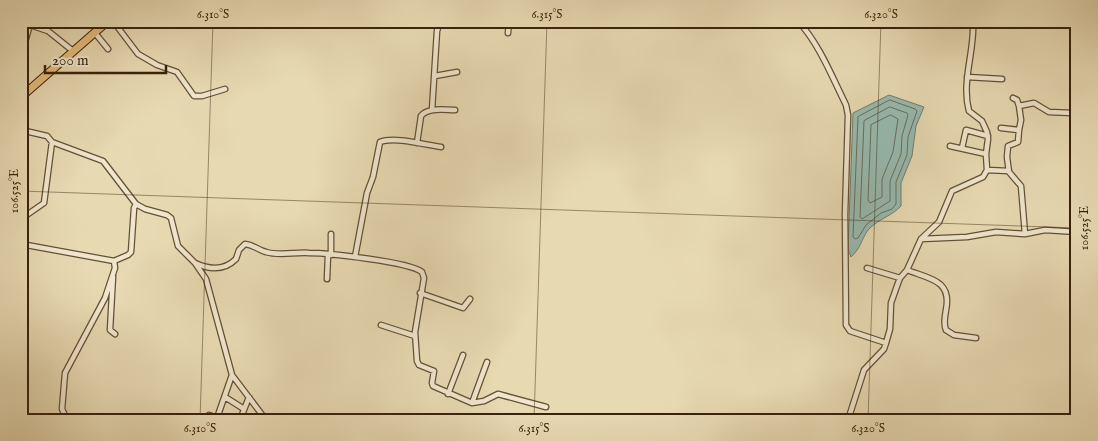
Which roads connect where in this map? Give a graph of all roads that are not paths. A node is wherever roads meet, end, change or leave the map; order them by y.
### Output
1 (108, 21) edge
2 (112, 21) edge
3 (440, 21) edge
4 (509, 21) edge
5 (798, 21) edge
6 (883, 21) edge
7 (973, 21) edge
8 (1076, 21) edge
9 (21, 22) edge
10 (30, 24) junction
11 (892, 24) dead end
12 (1076, 26) edge
13 (95, 33) junction
14 (508, 33) dead end
15 (108, 49) dead end
16 (74, 51) junction
17 (21, 57) edge
18 (457, 72) dead end
19 (435, 76) junction
20 (967, 77) junction
21 (1002, 79) dead end
22 (225, 89) dead end
23 (21, 97) edge
24 (1013, 98) dead end
25 (1019, 106) junction
26 (432, 110) junction
27 (455, 110) dead end
28 (1077, 116) edge
29 (1001, 128) dead end
30 (21, 130) edge
31 (1019, 130) junction
32 (988, 136) junction
33 (52, 142) junction
34 (416, 143) junction
35 (950, 146) dead end
36 (440, 148) dead end
37 (962, 148) junction
38 (986, 154) junction
39 (987, 170) junction
40 (1009, 171) junction
41 (136, 204) junction
42 (21, 219) edge
43 (1077, 232) edge
44 (331, 234) dead end
45 (1025, 234) junction
46 (922, 239) junction
47 (21, 244) edge
48 (330, 255) junction
49 (355, 258) junction
50 (114, 261) junction
51 (195, 263) junction
52 (867, 268) dead end
53 (908, 270) junction
54 (112, 275) junction
55 (900, 278) junction
56 (327, 279) dead end
57 (420, 293) junction
58 (470, 300) dead end
59 (382, 325) dead end
60 (115, 334) dead end
61 (415, 336) junction
62 (976, 338) dead end
63 (886, 343) junction
64 (463, 355) dead end
65 (487, 362) dead end
66 (232, 375) junction
67 (448, 394) junction
68 (225, 397) junction
69 (249, 398) junction
70 (472, 403) junction
71 (546, 407) dead end
72 (244, 409) junction
73 (67, 420) edge
74 (207, 420) edge
75 (240, 420) edge
76 (266, 420) edge
77 (848, 420) edge

1 - 13 main road
2 - 22 street
3 - 19 street
4 - 14 street
5 - 63 street
6 - 11 street
7 - 20 street
8 - 12 street
9 - 10 street
10 - 16 street
10 - 17 street
13 - 15 street
13 - 16 main road
16 - 23 main road
18 - 19 street
19 - 26 street
20 - 21 street
20 - 32 street
24 - 25 street
25 - 28 street
25 - 31 street
26 - 27 street
26 - 34 street
29 - 31 street
30 - 33 street
31 - 40 street
32 - 37 street
32 - 38 street
33 - 41 street
33 - 42 street
34 - 36 street
34 - 49 street
35 - 37 street
37 - 38 street
38 - 39 street
39 - 40 street
39 - 46 street
40 - 45 street
41 - 50 street
41 - 51 street
43 - 45 street
44 - 48 street
45 - 46 street
46 - 53 street
47 - 50 street
48 - 49 street
48 - 51 street
48 - 56 street
49 - 57 street
50 - 54 street
51 - 66 street
52 - 55 street
53 - 55 street
53 - 62 street
54 - 60 street
54 - 73 street
55 - 63 street
57 - 58 street
57 - 61 street
59 - 61 street
61 - 67 street
63 - 77 street
64 - 67 street
65 - 70 street
66 - 68 street
66 - 69 street
67 - 70 street
68 - 72 street
68 - 74 street
69 - 72 street
69 - 76 street
70 - 71 street
72 - 75 street

